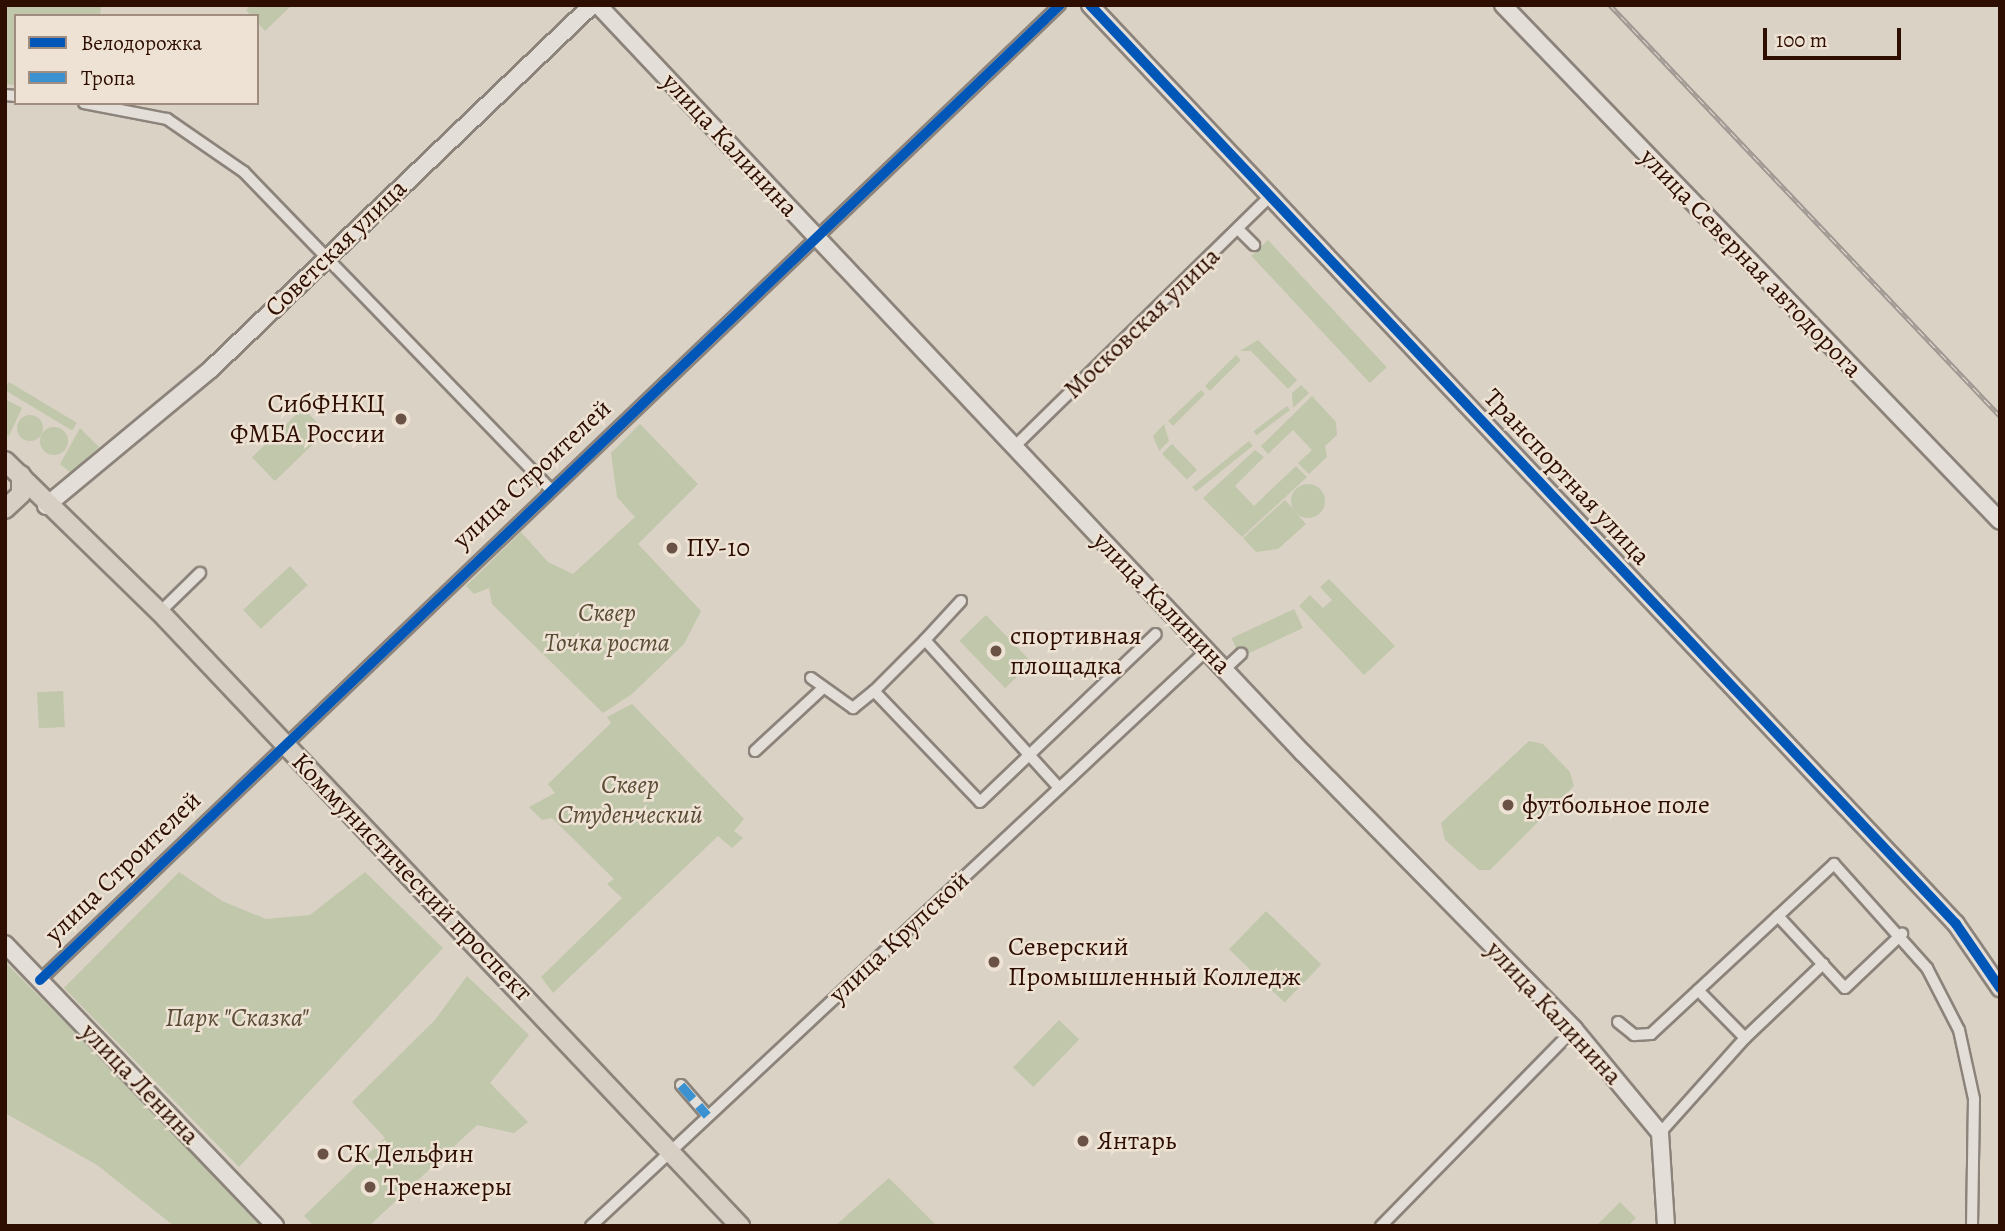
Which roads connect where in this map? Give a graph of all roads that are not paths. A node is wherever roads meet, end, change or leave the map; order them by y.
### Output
1 (592, 5) edge
2 (598, 5) edge
3 (1060, 5) edge
4 (1090, 5) edge
5 (1503, 5) edge
6 (101, 105) edge
7 (1271, 195) junction
8 (1238, 229) junction
9 (815, 237) junction
10 (1254, 245) dead end
11 (325, 258) junction
12 (1013, 449) junction
13 (5, 461) edge
14 (21, 475) junction
15 (550, 489) junction
16 (46, 506) junction
17 (5, 509) edge
18 (2000, 521) edge
19 (200, 573) dead end
20 (961, 601) dead end
21 (160, 612) junction
22 (1156, 634) dead end
23 (925, 640) junction
24 (1208, 649) junction
25 (1241, 654) dead end
26 (1226, 668) junction
27 (811, 678) dead end
28 (823, 688) junction
29 (874, 691) junction
30 (282, 743) junction
31 (755, 751) dead end
32 (1029, 757) junction
33 (1059, 788) junction
34 (1778, 916) junction
35 (1902, 934) junction
36 (5, 944) edge
37 (1823, 964) junction
38 (40, 981) junction
39 (2000, 988) edge
40 (1698, 990) junction
41 (1618, 1022) dead end
42 (1574, 1029) junction
43 (1745, 1038) junction
44 (681, 1085) dead end
45 (707, 1115) junction
46 (1660, 1133) junction
47 (670, 1151) junction
48 (275, 1226) edge
49 (591, 1226) edge
50 (740, 1226) edge
51 (1381, 1226) edge
52 (1666, 1226) edge
53 (1972, 1226) edge

1 - 11 street, Советская улица
2 - 9 street, улица Калинина
3 - 9 street, улица Строителей
4 - 7 street, Транспортная улица
5 - 18 street, улица Северная автодорога
6 - 11 street
7 - 8 street, Московская улица
7 - 39 street, Транспортная улица
8 - 10 street
8 - 12 street, Московская улица
9 - 12 street, улица Калинина
9 - 15 street, улица Строителей
11 - 15 street
11 - 16 street, Советская улица
12 - 24 street, улица Калинина
13 - 14 main road, Коммунистический проспект
14 - 16 main road, Коммунистический проспект
14 - 17 main road
15 - 30 street, улица Строителей
16 - 17 main road
16 - 21 main road, Коммунистический проспект
19 - 21 street
20 - 23 street
21 - 30 main road, Коммунистический проспект
22 - 32 street
23 - 29 street
23 - 32 street
24 - 26 street, улица Калинина
24 - 33 street, улица Крупской
25 - 26 street
26 - 42 street, улица Калинина
27 - 28 street
28 - 29 street
28 - 31 street
29 - 32 street
30 - 38 street, улица Строителей
30 - 47 main road, Коммунистический проспект
32 - 33 street
33 - 45 street, улица Крупской
34 - 35 street
34 - 37 street
34 - 40 street
35 - 37 street
35 - 53 street
36 - 38 street, улица Ленина
37 - 43 street
38 - 48 street, улица Ленина
40 - 41 street
40 - 43 street
42 - 46 street, улица Калинина
42 - 51 street
43 - 46 street
44 - 45 street
45 - 47 street, улица Крупской
46 - 52 street
47 - 49 street, улица Крупской
47 - 50 main road, Коммунистический проспект

